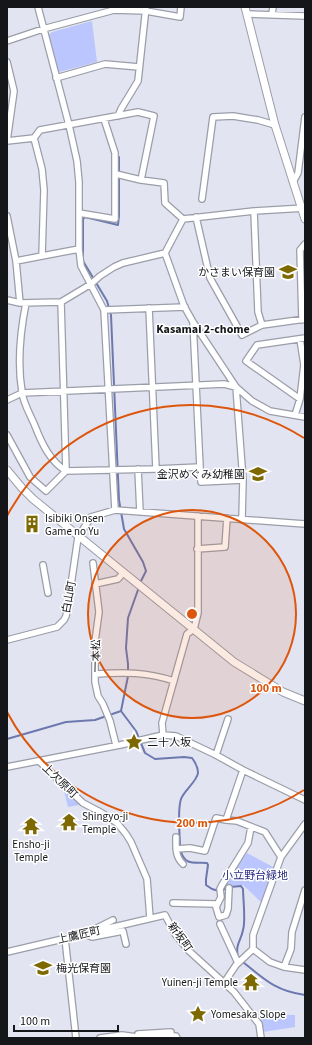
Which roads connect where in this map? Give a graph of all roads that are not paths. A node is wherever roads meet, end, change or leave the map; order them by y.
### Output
1 (38, 7) edge
2 (181, 7) edge
3 (273, 7) edge
4 (146, 9) edge
5 (246, 10) edge
6 (272, 14) junction
7 (305, 16) edge
8 (43, 29) junction
9 (7, 41) edge
10 (7, 62) edge
11 (140, 67) junction
12 (56, 78) junction
13 (118, 116) junction
14 (305, 117) edge
15 (104, 119) junction
16 (69, 125) junction
17 (275, 125) junction
18 (34, 138) junction
19 (7, 141) edge
20 (116, 174) junction
21 (141, 180) junction
22 (293, 182) junction
23 (202, 199) dead end
24 (303, 208) edge
25 (254, 211) junction
26 (79, 213) junction
27 (7, 216) edge
28 (196, 217) junction
29 (305, 218) edge
30 (183, 219) junction
31 (305, 244) edge
32 (79, 249) junction
33 (165, 253) junction
34 (42, 256) junction
35 (16, 261) junction
36 (91, 284) junction
37 (7, 300) edge
38 (61, 302) junction
39 (23, 303) junction
40 (185, 306) junction
41 (149, 308) junction
42 (104, 310) junction
43 (303, 320) edge
44 (193, 322) junction
45 (262, 325) junction
46 (302, 338) edge
47 (196, 386) junction
48 (236, 387) junction
49 (153, 388) junction
50 (109, 390) junction
51 (64, 391) junction
52 (22, 393) junction
53 (300, 399) junction
54 (7, 400) edge
55 (295, 415) junction
56 (305, 417) edge
57 (7, 435) edge
58 (200, 468) junction
59 (138, 469) junction
60 (156, 469) junction
61 (7, 470) edge
62 (113, 470) junction
63 (66, 471) junction
64 (243, 480) junction
65 (115, 510) junction
66 (140, 512) junction
67 (198, 516) junction
68 (227, 518) junction
69 (242, 519) junction
70 (305, 524) edge
71 (78, 537) junction
72 (197, 549) junction
73 (93, 563) dead end
74 (43, 565) dead end
75 (123, 573) junction
76 (96, 584) junction
77 (48, 593) dead end
78 (194, 629) junction
79 (7, 640) edge
80 (96, 674) junction
81 (174, 681) junction
82 (305, 701) edge
83 (228, 719) dead end
84 (163, 735) junction
85 (115, 746) junction
86 (216, 755) junction
87 (39, 761) junction
88 (7, 767) edge
89 (243, 770) junction
90 (305, 800) edge
91 (226, 820) junction
92 (305, 824) edge
93 (251, 827) junction
94 (176, 837) dead end
95 (176, 849) junction
96 (281, 857) junction
97 (183, 864) dead end
98 (229, 888) dead end
99 (305, 890) edge
100 (173, 903) dead end
101 (217, 904) junction
102 (151, 918) junction
103 (113, 920) dead end
104 (220, 924) dead end
105 (84, 934) junction
106 (66, 938) junction
107 (126, 944) dead end
108 (253, 949) junction
109 (7, 952) edge
110 (238, 963) junction
111 (284, 967) junction
112 (305, 970) edge
113 (224, 983) junction
114 (171, 1032) dead end
115 (122, 1035) junction
116 (176, 1037) edge
117 (76, 1038) edge
118 (100, 1038) edge
119 (261, 1038) edge

1 - 8 street
2 - 4 street
3 - 6 street
4 - 8 street
4 - 11 street
5 - 6 street
5 - 17 street
6 - 7 street
8 - 9 street
8 - 12 street
10 - 19 street
11 - 12 street
11 - 13 street
12 - 16 street
13 - 15 street
13 - 21 street
14 - 22 street
15 - 16 street
15 - 20 street
16 - 18 street
16 - 26 street
17 - 22 street
17 - 23 street
18 - 19 street
18 - 34 street
20 - 21 street
20 - 26 street
21 - 30 street
22 - 24 street
24 - 25 street
24 - 29 street
25 - 28 street
25 - 45 street
26 - 32 street
27 - 35 street
28 - 30 street
28 - 45 street
30 - 33 street
31 - 43 street
32 - 34 street
32 - 36 street
33 - 36 street
33 - 40 street
34 - 35 street
35 - 39 street
36 - 38 street
36 - 42 street
37 - 39 street
38 - 39 street
38 - 51 street
39 - 52 street
40 - 41 street
40 - 44 street
41 - 42 street
41 - 49 street
42 - 50 street
43 - 45 street
44 - 47 street
44 - 48 street
46 - 53 street
46 - 53 street
47 - 48 street
47 - 49 street
47 - 58 street
48 - 55 street
48 - 64 street
49 - 50 street
49 - 60 street
50 - 51 street
50 - 62 street
51 - 52 street
51 - 63 street
52 - 54 street
52 - 63 street
53 - 55 street
55 - 56 street
57 - 63 street
58 - 60 street
58 - 64 street
59 - 60 street
59 - 62 street
59 - 66 street
61 - 71 street
62 - 63 street
62 - 65 street
64 - 69 street
65 - 66 street
65 - 71 street
66 - 67 street
67 - 68 street
67 - 72 street
68 - 69 street
68 - 72 street
69 - 70 street
71 - 75 street
71 - 79 street, 白山町
72 - 78 street
73 - 76 street, 一本松
74 - 77 street
75 - 76 street
75 - 78 street
76 - 80 street, 一本松
78 - 81 street
78 - 82 street
80 - 81 street
80 - 85 street, 一本松
81 - 84 street
83 - 86 street
84 - 85 street
84 - 86 street
85 - 87 street
86 - 89 street
87 - 88 street
87 - 102 street, 上欠原町
89 - 90 street
89 - 91 street
91 - 93 street
91 - 95 street
92 - 96 street
93 - 96 street
93 - 101 street
94 - 95 street
95 - 97 street
96 - 108 street
98 - 101 street
99 - 111 street
100 - 101 street
102 - 105 street, 上鷹匠町
102 - 113 street, 新坂町
103 - 105 street
104 - 110 street
105 - 106 street, 上鷹匠町
105 - 107 street
106 - 109 street, 上鷹匠町
106 - 117 street
108 - 110 street
108 - 111 street
110 - 113 street
111 - 112 street
113 - 119 street
114 - 115 street
115 - 116 street
115 - 118 street

